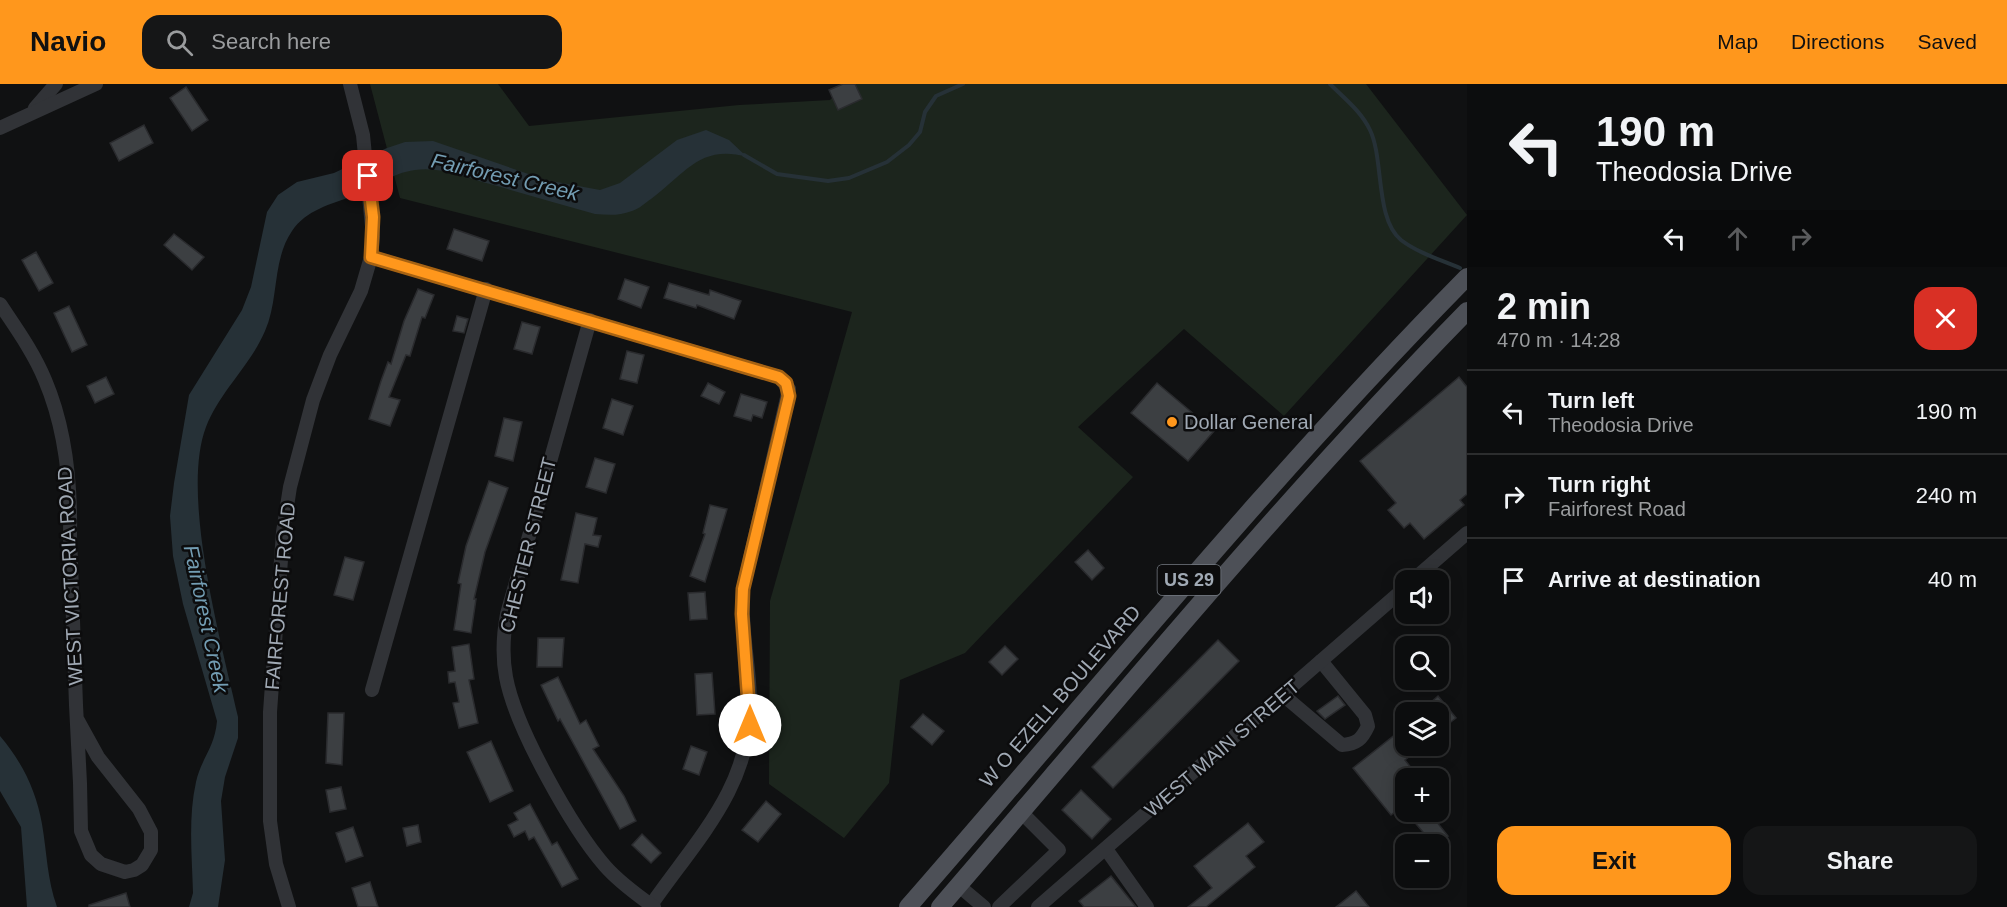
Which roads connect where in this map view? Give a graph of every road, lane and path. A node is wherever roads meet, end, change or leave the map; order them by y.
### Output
1 (56, 84) edge
2 (96, 84) edge
3 (350, 84) edge
4 (27, 116) junction
5 (0, 128) edge
6 (371, 257) junction
7 (1467, 277) edge
8 (486, 289) junction
9 (0, 304) edge
10 (1467, 311) edge
11 (590, 320) junction
12 (1286, 470) junction
13 (1305, 487) junction
14 (1467, 533) edge
15 (1424, 570) edge
16 (1178, 593) junction
17 (1395, 597) edge
18 (1196, 608) junction
19 (1321, 661) junction
20 (372, 690) dead end
21 (1283, 695) junction
22 (76, 719) junction
23 (1023, 774) junction
24 (1040, 791) junction
25 (1021, 812) junction
26 (1106, 849) junction
27 (1025, 882) junction
28 (959, 886) junction
29 (921, 893) junction
30 (1041, 905) edge
31 (652, 906) edge
32 (289, 907) edge
33 (908, 907) edge
34 (939, 907) edge
35 (984, 907) edge
36 (999, 907) edge
37 (1147, 907) edge

1 - 4 street
2 - 4 street
3 - 6 street, FAIRFOREST ROAD
4 - 5 street
6 - 8 street
6 - 32 street, FAIRFOREST ROAD
7 - 12 main road, W O EZELL BOULEVARD / US 29
8 - 11 street
8 - 20 street
9 - 22 street, WEST VICTORIA ROAD
10 - 13 main road, US 29
11 - 31 street, CHESTER STREET
11 - 31 street
12 - 13 main road
12 - 16 main road, W O EZELL BOULEVARD / US 29
13 - 18 main road, US 29
14 - 15 street
16 - 18 main road
16 - 23 main road, W O EZELL BOULEVARD / US 29
17 - 19 street, WEST MAIN STREET
18 - 24 main road, US 29
19 - 21 street, WEST MAIN STREET
19 - 21 street
21 - 26 street, WEST MAIN STREET
22 - 22 street, WEST VICTORIA ROAD
23 - 24 main road
23 - 29 main road, W O EZELL BOULEVARD / US 29
24 - 25 main road, US 29
25 - 27 street
25 - 28 main road, US 29
26 - 30 street, WEST MAIN STREET
26 - 37 street
27 - 30 street
27 - 36 street
28 - 34 main road, US 29
28 - 35 street
29 - 33 main road, W O EZELL BOULEVARD / US 29
29 - 34 main road

